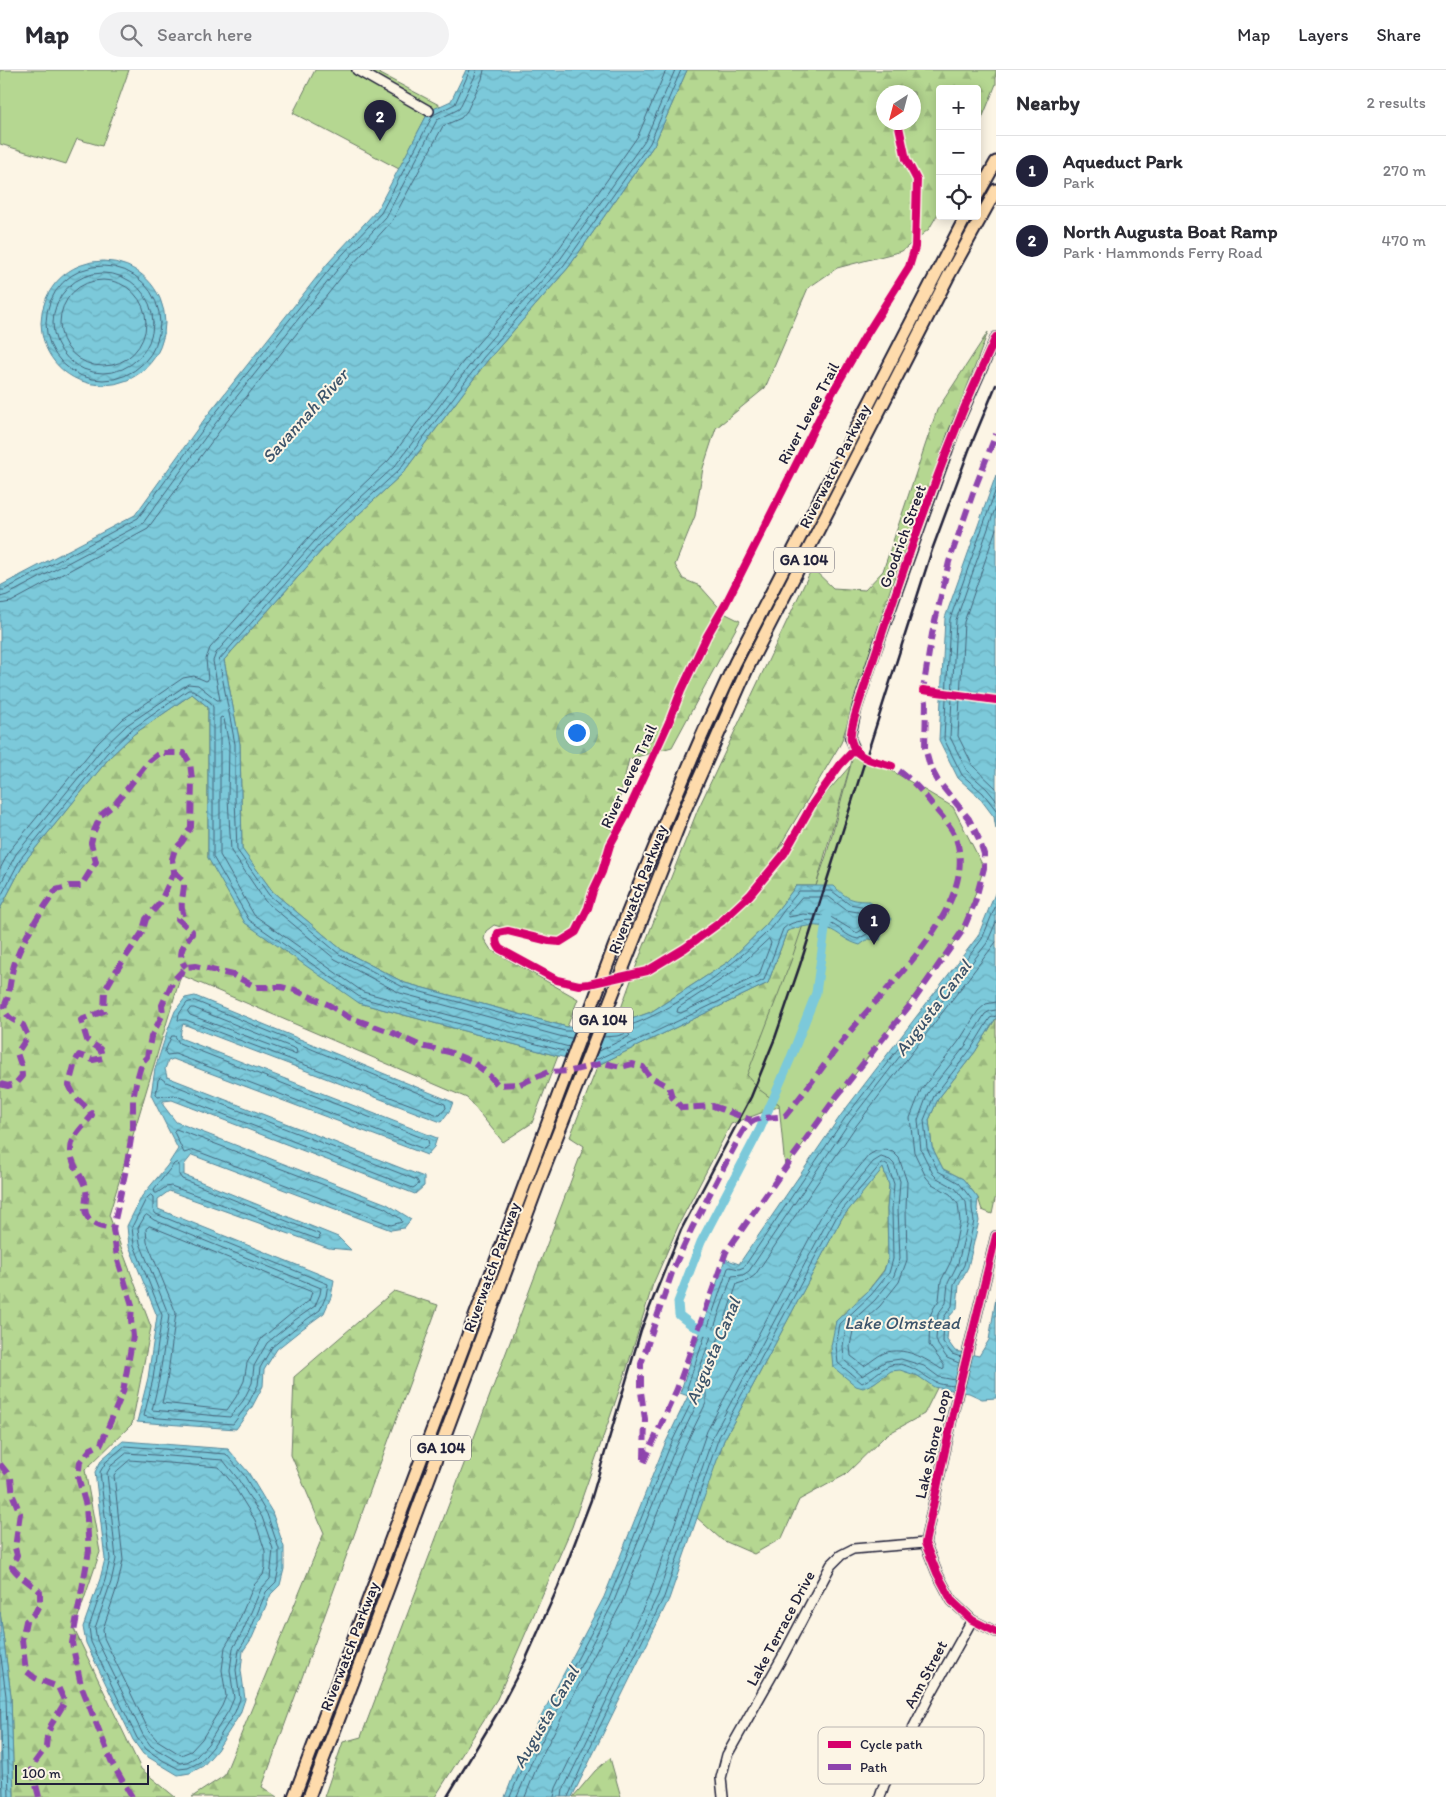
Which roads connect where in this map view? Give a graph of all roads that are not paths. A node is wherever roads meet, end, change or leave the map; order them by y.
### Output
1 (362, 71) edge
2 (430, 111) dead end
3 (996, 162) edge
4 (981, 189) edge
5 (996, 190) edge
6 (964, 220) edge
7 (996, 337) edge
8 (855, 749) dead end
9 (996, 1236) edge
10 (925, 1543) junction
11 (972, 1620) junction
12 (996, 1632) edge
13 (913, 1727) edge
14 (884, 1784) edge
15 (294, 1797) edge
16 (309, 1797) edge
17 (723, 1797) edge
18 (880, 1797) edge

1 - 2 street
3 - 4 main road
5 - 16 main road, Riverwatch Parkway / GA 104
6 - 15 main road, Riverwatch Parkway / GA 104
7 - 8 street, Goodrich Street
9 - 10 street, Lake Shore Loop
10 - 11 street
10 - 17 street, Lake Terrace Drive
11 - 12 street
11 - 13 street, Ann Street
14 - 18 street, Ann Street

